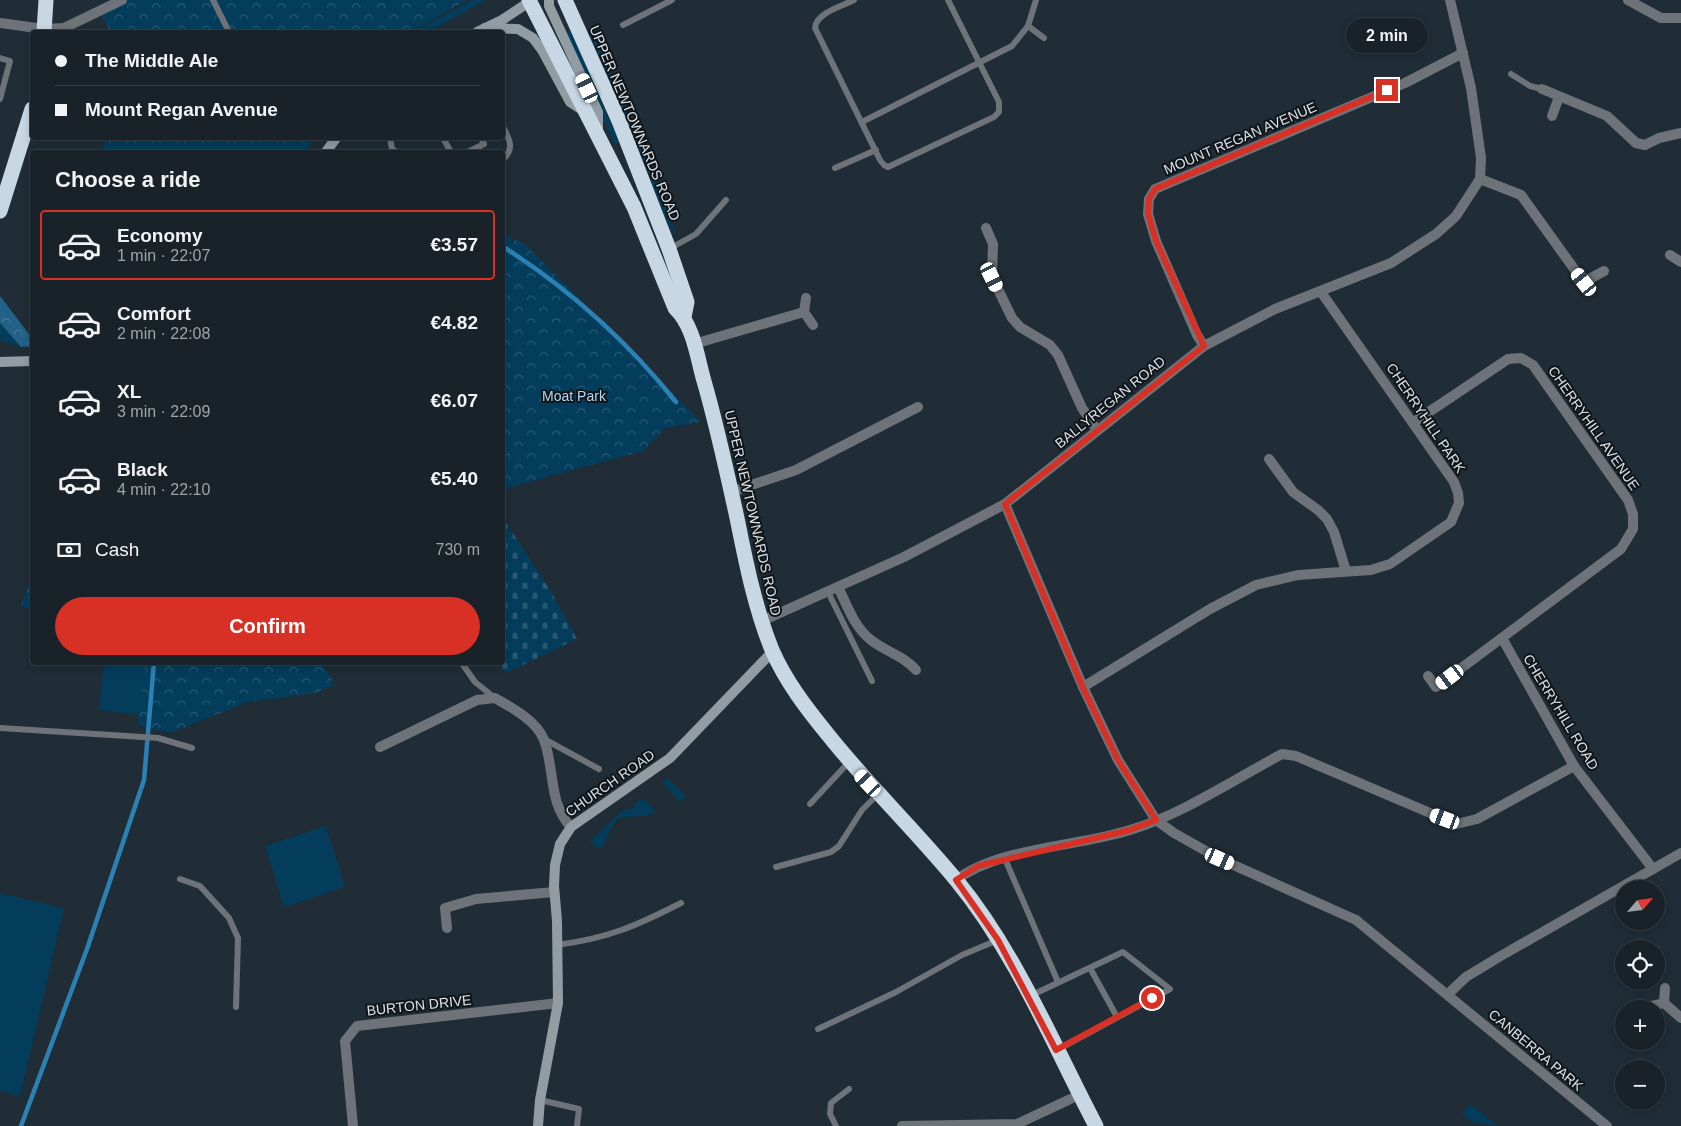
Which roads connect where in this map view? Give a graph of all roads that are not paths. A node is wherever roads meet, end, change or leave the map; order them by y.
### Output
1 (46, 0) edge
2 (122, 0) edge
3 (213, 0) edge
4 (530, 0) edge
5 (549, 0) edge
6 (565, 0) edge
7 (672, 0) edge
8 (854, 0) edge
9 (948, 0) edge
10 (1036, 0) edge
11 (1628, 0) edge
12 (1453, 1) edge
13 (1681, 18) edge
14 (0, 23) edge
15 (623, 25) dead end
16 (1028, 26) junction
17 (38, 30) edge
18 (44, 30) edge
19 (51, 30) edge
20 (228, 30) edge
21 (481, 30) edge
22 (1044, 38) dead end
23 (1463, 53) junction
24 (0, 58) edge
25 (980, 62) junction
26 (1511, 74) dead end
27 (1542, 89) joint
28 (1559, 97) junction
29 (0, 99) edge
30 (587, 113) junction
31 (30, 114) edge
32 (1552, 116) dead end
33 (862, 122) junction
34 (505, 131) edge
35 (1681, 132) edge
36 (598, 134) junction
37 (482, 140) edge
38 (472, 150) edge
39 (876, 150) junction
40 (505, 158) edge
41 (835, 168) dead end
42 (1480, 179) junction
43 (726, 200) dead end
44 (0, 212) edge
45 (986, 228) dead end
46 (669, 249) junction
47 (1670, 255) dead end
48 (1681, 262) edge
49 (1604, 271) dead end
50 (1584, 282) junction
51 (1590, 291) dead end
52 (1321, 292) junction
53 (806, 298) dead end
54 (804, 312) junction
55 (684, 317) junction
56 (813, 325) dead end
57 (694, 344) junction
58 (1204, 346) junction
59 (30, 361) edge
60 (0, 362) edge
61 (918, 408) dead end
62 (1414, 422) junction
63 (1098, 430) junction
64 (1268, 459) dead end
65 (731, 492) junction
66 (1005, 504) junction
67 (1346, 571) junction
68 (833, 589) junction
69 (762, 621) junction
70 (1502, 638) junction
71 (773, 651) junction
72 (463, 665) edge
73 (916, 670) dead end
74 (1428, 676) dead end
75 (872, 681) dead end
76 (1083, 688) junction
77 (495, 698) junction
78 (0, 728) edge
79 (544, 739) junction
80 (380, 746) dead end
81 (192, 748) dead end
82 (850, 762) junction
83 (1574, 766) junction
84 (598, 769) dead end
85 (878, 794) junction
86 (810, 804) dead end
87 (1156, 820) junction
88 (571, 827) junction
89 (1681, 853) edge
90 (1005, 859) junction
91 (776, 867) dead end
92 (1652, 869) junction
93 (180, 879) dead end
94 (956, 880) junction
95 (554, 892) junction
96 (681, 904) dead end
97 (447, 928) dead end
98 (998, 940) junction
99 (558, 945) junction
100 (1090, 968) junction
101 (1058, 982) junction
102 (1448, 994) junction
103 (1029, 996) junction
104 (558, 1004) junction
105 (1665, 1004) edge
106 (236, 1007) dead end
107 (1117, 1017) junction
108 (1681, 1018) edge
109 (818, 1029) dead end
110 (1056, 1050) junction
111 (849, 1088) dead end
112 (1079, 1096) junction
113 (540, 1100) junction
114 (1017, 1125) edge
115 (1096, 1125) edge
116 (353, 1126) edge
117 (538, 1126) edge
118 (577, 1126) edge
119 (836, 1126) edge
120 (902, 1126) edge
121 (1607, 1126) edge

1 - 18 highway
2 - 19 street
3 - 20 lane
4 - 21 street
4 - 30 highway, UPPER NEWTOWNARDS ROAD
5 - 36 street
6 - 46 highway, UPPER NEWTOWNARDS ROAD
7 - 15 lane
8 - 33 lane
9 - 25 lane
10 - 16 lane
11 - 13 street
12 - 23 street
14 - 17 street
16 - 22 lane
16 - 25 lane
21 - 30 street
23 - 42 street
23 - 58 street, MOUNT REGAN AVENUE
24 - 29 lane
25 - 33 lane
25 - 39 lane
26 - 27 lane
27 - 28 street
28 - 32 street
28 - 35 street
30 - 36 highway, UPPER NEWTOWNARDS ROAD
31 - 44 highway
33 - 39 lane
34 - 40 lane
36 - 55 highway, UPPER NEWTOWNARDS ROAD
37 - 38 lane
39 - 41 lane
42 - 50 street
42 - 52 street, BALLYREGAN ROAD
43 - 46 lane
45 - 63 street
46 - 55 highway, UPPER NEWTOWNARDS ROAD
47 - 48 street
49 - 50 street
50 - 51 street
52 - 58 street, BALLYREGAN ROAD
52 - 62 street, CHERRYHILL PARK
53 - 54 street
54 - 56 street
54 - 57 street
55 - 57 highway, UPPER NEWTOWNARDS ROAD
57 - 65 highway, UPPER NEWTOWNARDS ROAD
58 - 63 street, BALLYREGAN ROAD
59 - 60 street
61 - 65 street
62 - 67 street, CHERRYHILL PARK
62 - 70 street, CHERRYHILL AVENUE
63 - 66 street, BALLYREGAN ROAD
64 - 67 street
65 - 69 highway, UPPER NEWTOWNARDS ROAD
66 - 68 street, BALLYREGAN ROAD
66 - 76 street
67 - 76 street, CHERRYHILL PARK
68 - 69 street, BALLYREGAN ROAD
68 - 73 street
68 - 75 lane
69 - 71 highway, UPPER NEWTOWNARDS ROAD
70 - 74 street, CHERRYHILL AVENUE
70 - 83 street, CHERRYHILL ROAD
71 - 82 highway, UPPER NEWTOWNARDS ROAD
71 - 88 street, CHURCH ROAD
72 - 77 lane
76 - 87 street
77 - 79 street
77 - 80 street
78 - 81 lane
79 - 84 lane
79 - 88 street
82 - 85 highway, UPPER NEWTOWNARDS ROAD
82 - 86 lane
83 - 87 street
83 - 92 street, CHERRYHILL ROAD
85 - 91 lane
85 - 94 highway, UPPER NEWTOWNARDS ROAD
87 - 90 street
87 - 102 street
88 - 95 street, CHURCH ROAD
89 - 92 street
90 - 94 street
90 - 101 lane
92 - 102 street
93 - 106 lane
94 - 98 highway, UPPER NEWTOWNARDS ROAD
95 - 97 street
95 - 99 street, CHURCH ROAD
96 - 99 lane
98 - 103 highway, UPPER NEWTOWNARDS ROAD
98 - 109 lane
99 - 104 street, CHURCH ROAD
100 - 101 lane
100 - 107 lane
100 - 107 lane
101 - 103 lane
102 - 121 street, CANBERRA PARK
103 - 110 highway, UPPER NEWTOWNARDS ROAD
104 - 113 street, CHURCH ROAD
104 - 116 street, BURTON DRIVE
105 - 108 street
107 - 110 lane
110 - 112 highway, UPPER NEWTOWNARDS ROAD
111 - 119 lane
112 - 114 street
112 - 115 highway, UPPER NEWTOWNARDS ROAD
113 - 117 street, CHURCH ROAD
113 - 118 lane
114 - 120 street

